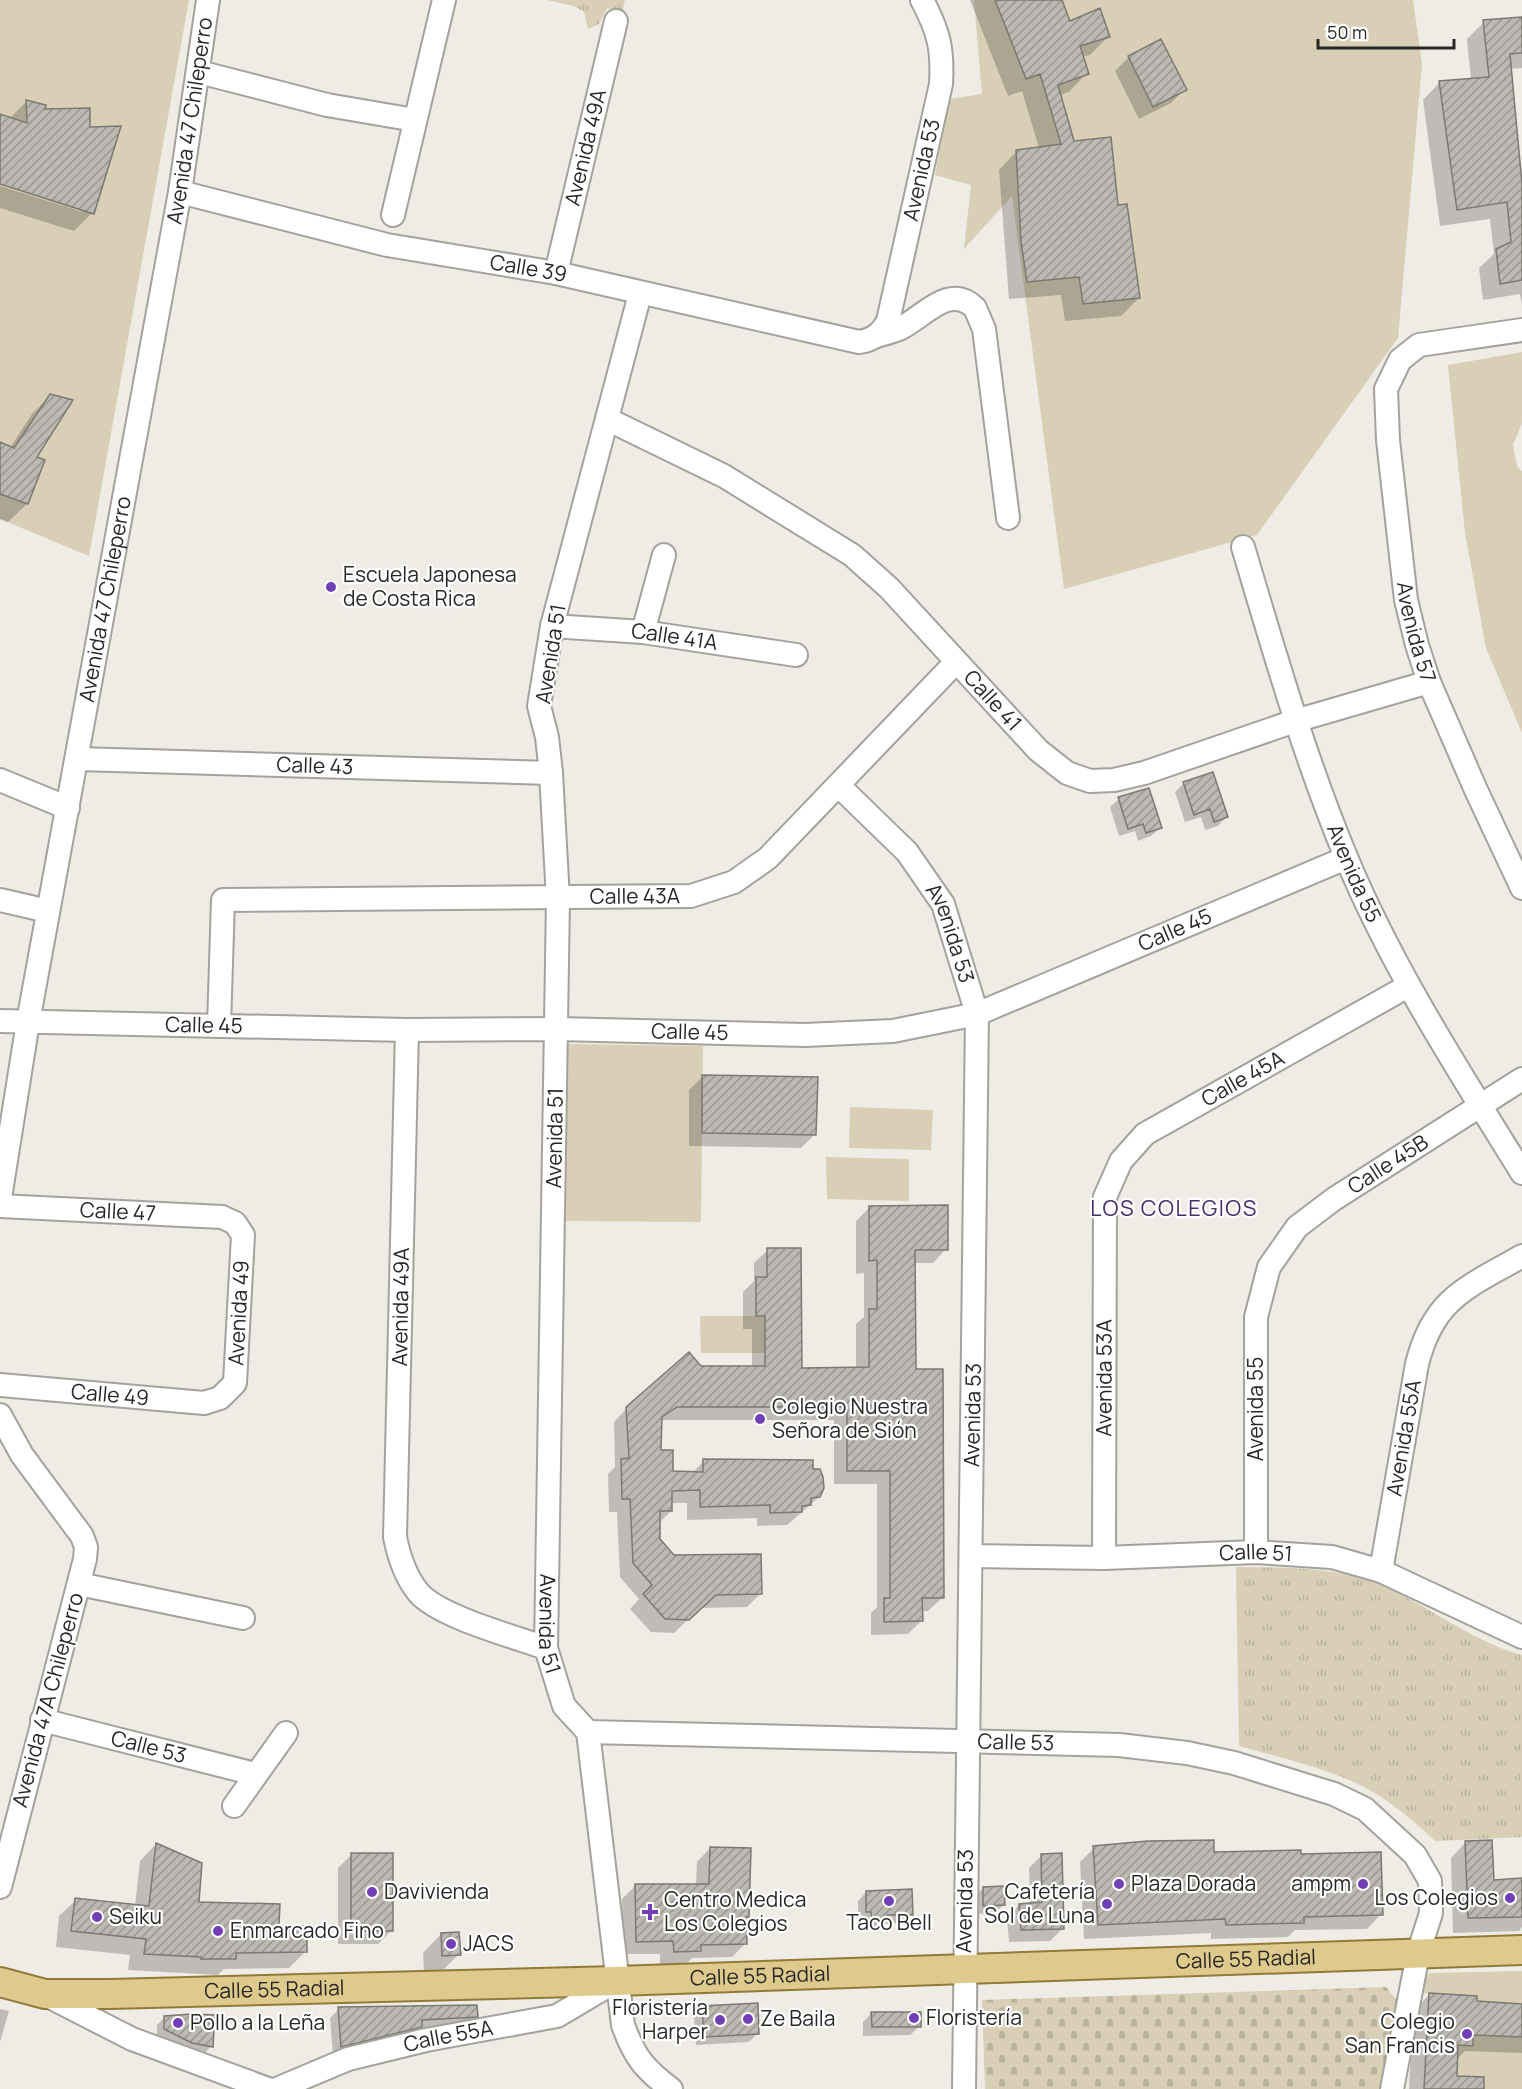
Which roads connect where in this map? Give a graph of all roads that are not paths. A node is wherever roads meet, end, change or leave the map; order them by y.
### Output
1 (208, 0) edge
2 (444, 0) edge
3 (922, 0) edge
4 (616, 21) dead end
5 (199, 72) junction
6 (415, 120) junction
7 (180, 192) junction
8 (393, 215) dead end
9 (556, 273) junction
10 (640, 294) junction
11 (1522, 330) edge
12 (876, 336) junction
13 (607, 419) junction
14 (1008, 518) dead end
15 (1243, 547) dead end
16 (664, 555) dead end
17 (552, 627) junction
18 (643, 632) junction
19 (796, 655) dead end
20 (954, 663) junction
21 (1429, 682) junction
22 (1295, 721) junction
23 (78, 759) junction
24 (551, 773) junction
25 (0, 780) edge
26 (839, 786) junction
27 (68, 808) junction
28 (1346, 858) junction
29 (1522, 888) edge
30 (558, 899) junction
31 (0, 900) edge
32 (48, 911) junction
33 (1408, 986) junction
34 (977, 1014) junction
35 (0, 1021) edge
36 (28, 1022) junction
37 (219, 1026) junction
38 (558, 1029) junction
39 (407, 1030) junction
40 (1522, 1079) edge
41 (1480, 1106) junction
42 (1522, 1173) edge
43 (1105, 1197) joint
44 (0, 1198) edge
45 (0, 1206) edge
46 (235, 1223) joint
47 (1522, 1256) edge
48 (1269, 1267) joint
49 (0, 1385) edge
50 (220, 1398) joint
51 (0, 1415) edge
52 (1257, 1552) junction
53 (972, 1556) junction
54 (1104, 1558) junction
55 (1381, 1571) junction
56 (79, 1584) junction
57 (243, 1618) dead end
58 (1522, 1637) edge
59 (546, 1648) junction
60 (42, 1720) junction
61 (588, 1732) junction
62 (286, 1733) dead end
63 (967, 1742) junction
64 (255, 1774) junction
65 (234, 1806) dead end
66 (0, 1887) edge
67 (1522, 1950) edge
68 (1418, 1954) junction
69 (965, 1969) junction
70 (616, 1981) junction
71 (0, 1982) edge
72 (45, 1994) junction
73 (268, 2089) edge
74 (277, 2089) edge
75 (671, 2089) edge
76 (964, 2089) edge
77 (1392, 2089) edge

1 - 5 street, Avenida 47 Chileperro
2 - 6 street
3 - 12 street, Avenida 53
4 - 9 street, Avenida 49A
5 - 6 street
5 - 7 street, Avenida 47 Chileperro
6 - 8 street
7 - 9 street, Calle 39
7 - 23 street, Avenida 47 Chileperro
9 - 10 street, Calle 39
10 - 12 street, Calle 39
10 - 13 street, Avenida 51
11 - 21 street, Avenida 57
12 - 14 street, Calle 39
13 - 17 street, Avenida 51
13 - 20 street, Calle 41
15 - 22 street, Avenida 55
16 - 18 street
17 - 18 street, Calle 41A
17 - 24 street, Avenida 51
18 - 19 street, Calle 41A
20 - 22 street, Calle 41
20 - 26 street, Calle 43A
21 - 22 street, Calle 41
21 - 29 street, Avenida 57
22 - 28 street, Avenida 55
23 - 24 street, Calle 43
23 - 27 street, Avenida 47 Chileperro
24 - 30 street, Avenida 51
25 - 27 street
26 - 30 street, Calle 43A
26 - 34 street, Avenida 53
27 - 32 street, Avenida 47 Chileperro
28 - 33 street, Avenida 55
28 - 34 street, Calle 45
30 - 37 street, Calle 43A
30 - 38 street, Avenida 51
31 - 32 street
32 - 36 street, Avenida 47 Chileperro
33 - 41 street, Avenida 55
33 - 43 street, Calle 45A
34 - 38 street, Calle 45
34 - 53 street, Avenida 53
35 - 36 street, Calle 45
36 - 37 street, Calle 45
36 - 44 street, Avenida 47 Chileperro
37 - 39 street, Calle 45
38 - 39 street, Calle 45
38 - 59 street, Avenida 51
39 - 59 street, Avenida 49A
40 - 41 street, Calle 45B
41 - 42 street, Avenida 55
41 - 48 street, Calle 45B
43 - 54 street, Avenida 53A
45 - 46 street, Calle 47
46 - 50 street, Avenida 49
47 - 55 street, Avenida 55A
48 - 52 street, Avenida 55
49 - 50 street, Calle 49
51 - 56 street, Avenida 47A Chileperro
52 - 54 street, Calle 51
52 - 55 street, Calle 51
53 - 54 street, Calle 51
53 - 63 street, Avenida 53
55 - 58 street, Calle 51
56 - 57 street
56 - 60 street, Avenida 47A Chileperro
59 - 61 street, Avenida 51
60 - 64 street, Calle 53
60 - 66 street, Avenida 47A Chileperro
61 - 63 street, Calle 53
61 - 70 street
62 - 64 street
63 - 68 street, Calle 53
63 - 69 street, Avenida 53
64 - 65 street
67 - 68 main road, Calle 55 Radial
68 - 69 main road, Calle 55 Radial
68 - 77 street
69 - 70 main road, Calle 55 Radial
69 - 76 street, Avenida 53
70 - 72 main road, Calle 55 Radial
70 - 74 street, Calle 55A
70 - 75 street
71 - 72 main road, Calle 55 Radial
72 - 73 street

